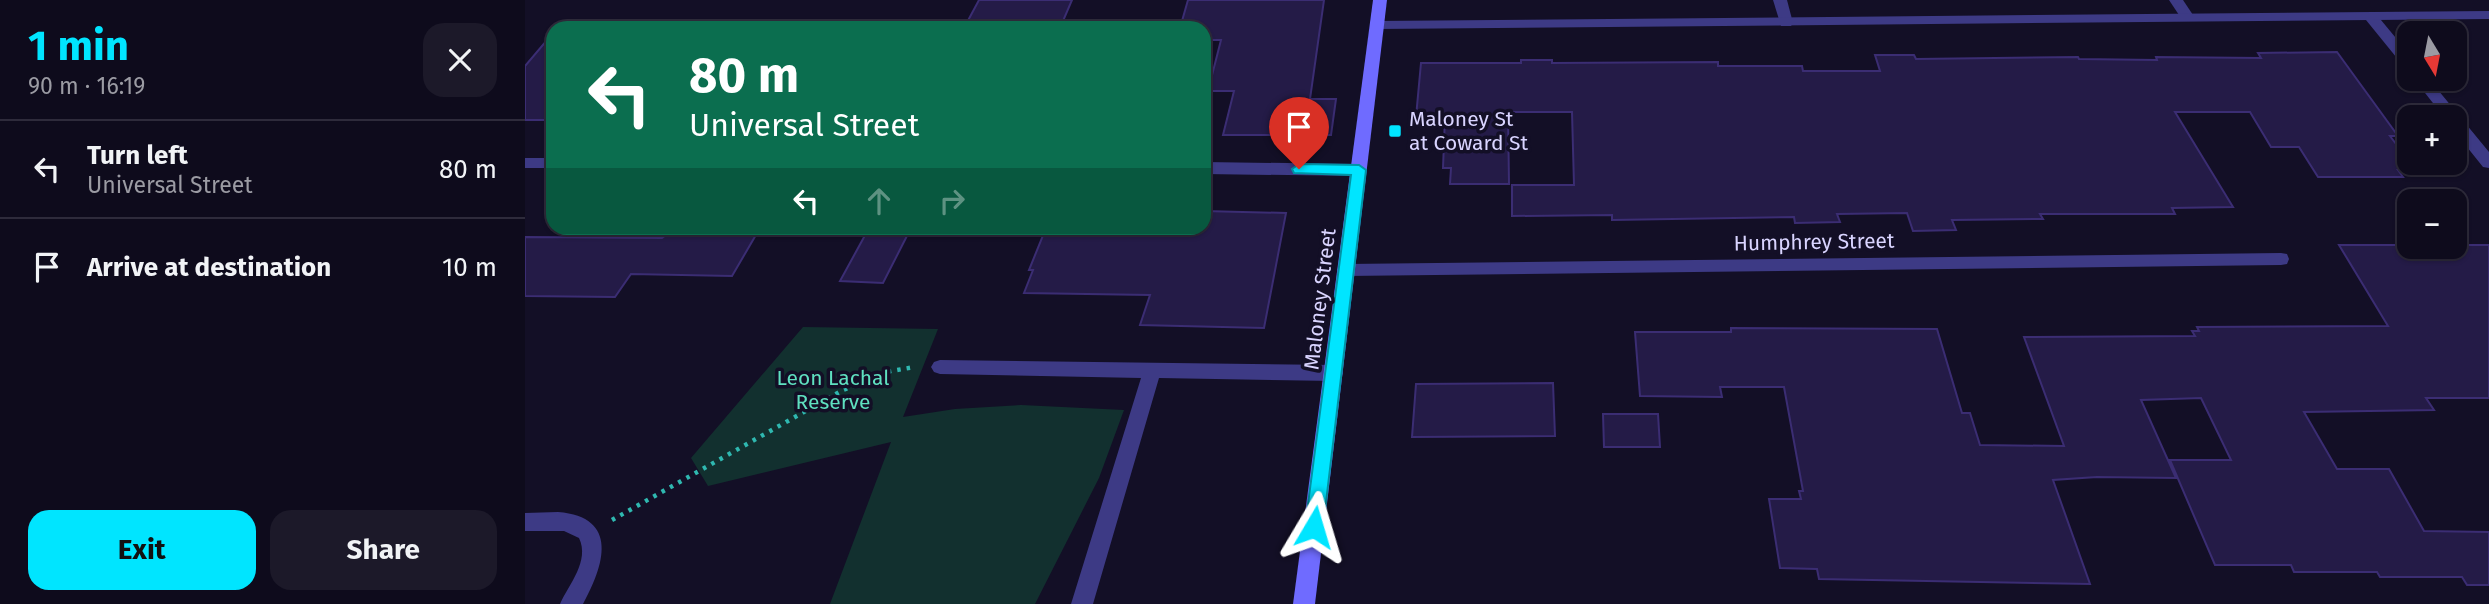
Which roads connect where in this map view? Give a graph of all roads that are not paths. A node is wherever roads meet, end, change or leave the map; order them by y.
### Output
1 (1380, 0) edge
2 (1780, 0) edge
3 (2176, 0) edge
4 (2489, 15) edge
5 (2371, 17) junction
6 (2188, 18) junction
7 (1786, 23) junction
8 (1377, 26) junction
9 (2397, 49) edge
10 (2431, 91) edge
11 (2442, 105) edge
12 (2467, 135) edge
13 (525, 163) edge
14 (546, 163) edge
15 (2489, 163) edge
16 (1211, 168) edge
17 (1359, 170) junction
18 (2281, 259) dead end
19 (1346, 270) junction
20 (940, 366) road end
21 (1152, 372) junction
22 (1334, 373) junction
23 (525, 522) edge
24 (571, 604) edge
25 (1082, 604) edge
26 (1304, 604) edge

1 - 8 main road, Maloney Street
2 - 7 street
3 - 6 street
4 - 5 street
5 - 6 street
5 - 9 street
6 - 7 street
7 - 8 street
8 - 17 main road, Maloney Street
10 - 11 street
12 - 15 street
13 - 14 street
16 - 17 street
17 - 19 main road, Maloney Street
18 - 19 street, Humphrey Street
19 - 22 main road, Maloney Street
20 - 21 street
21 - 22 street
21 - 25 street
22 - 26 main road, Maloney Street
23 - 24 street

